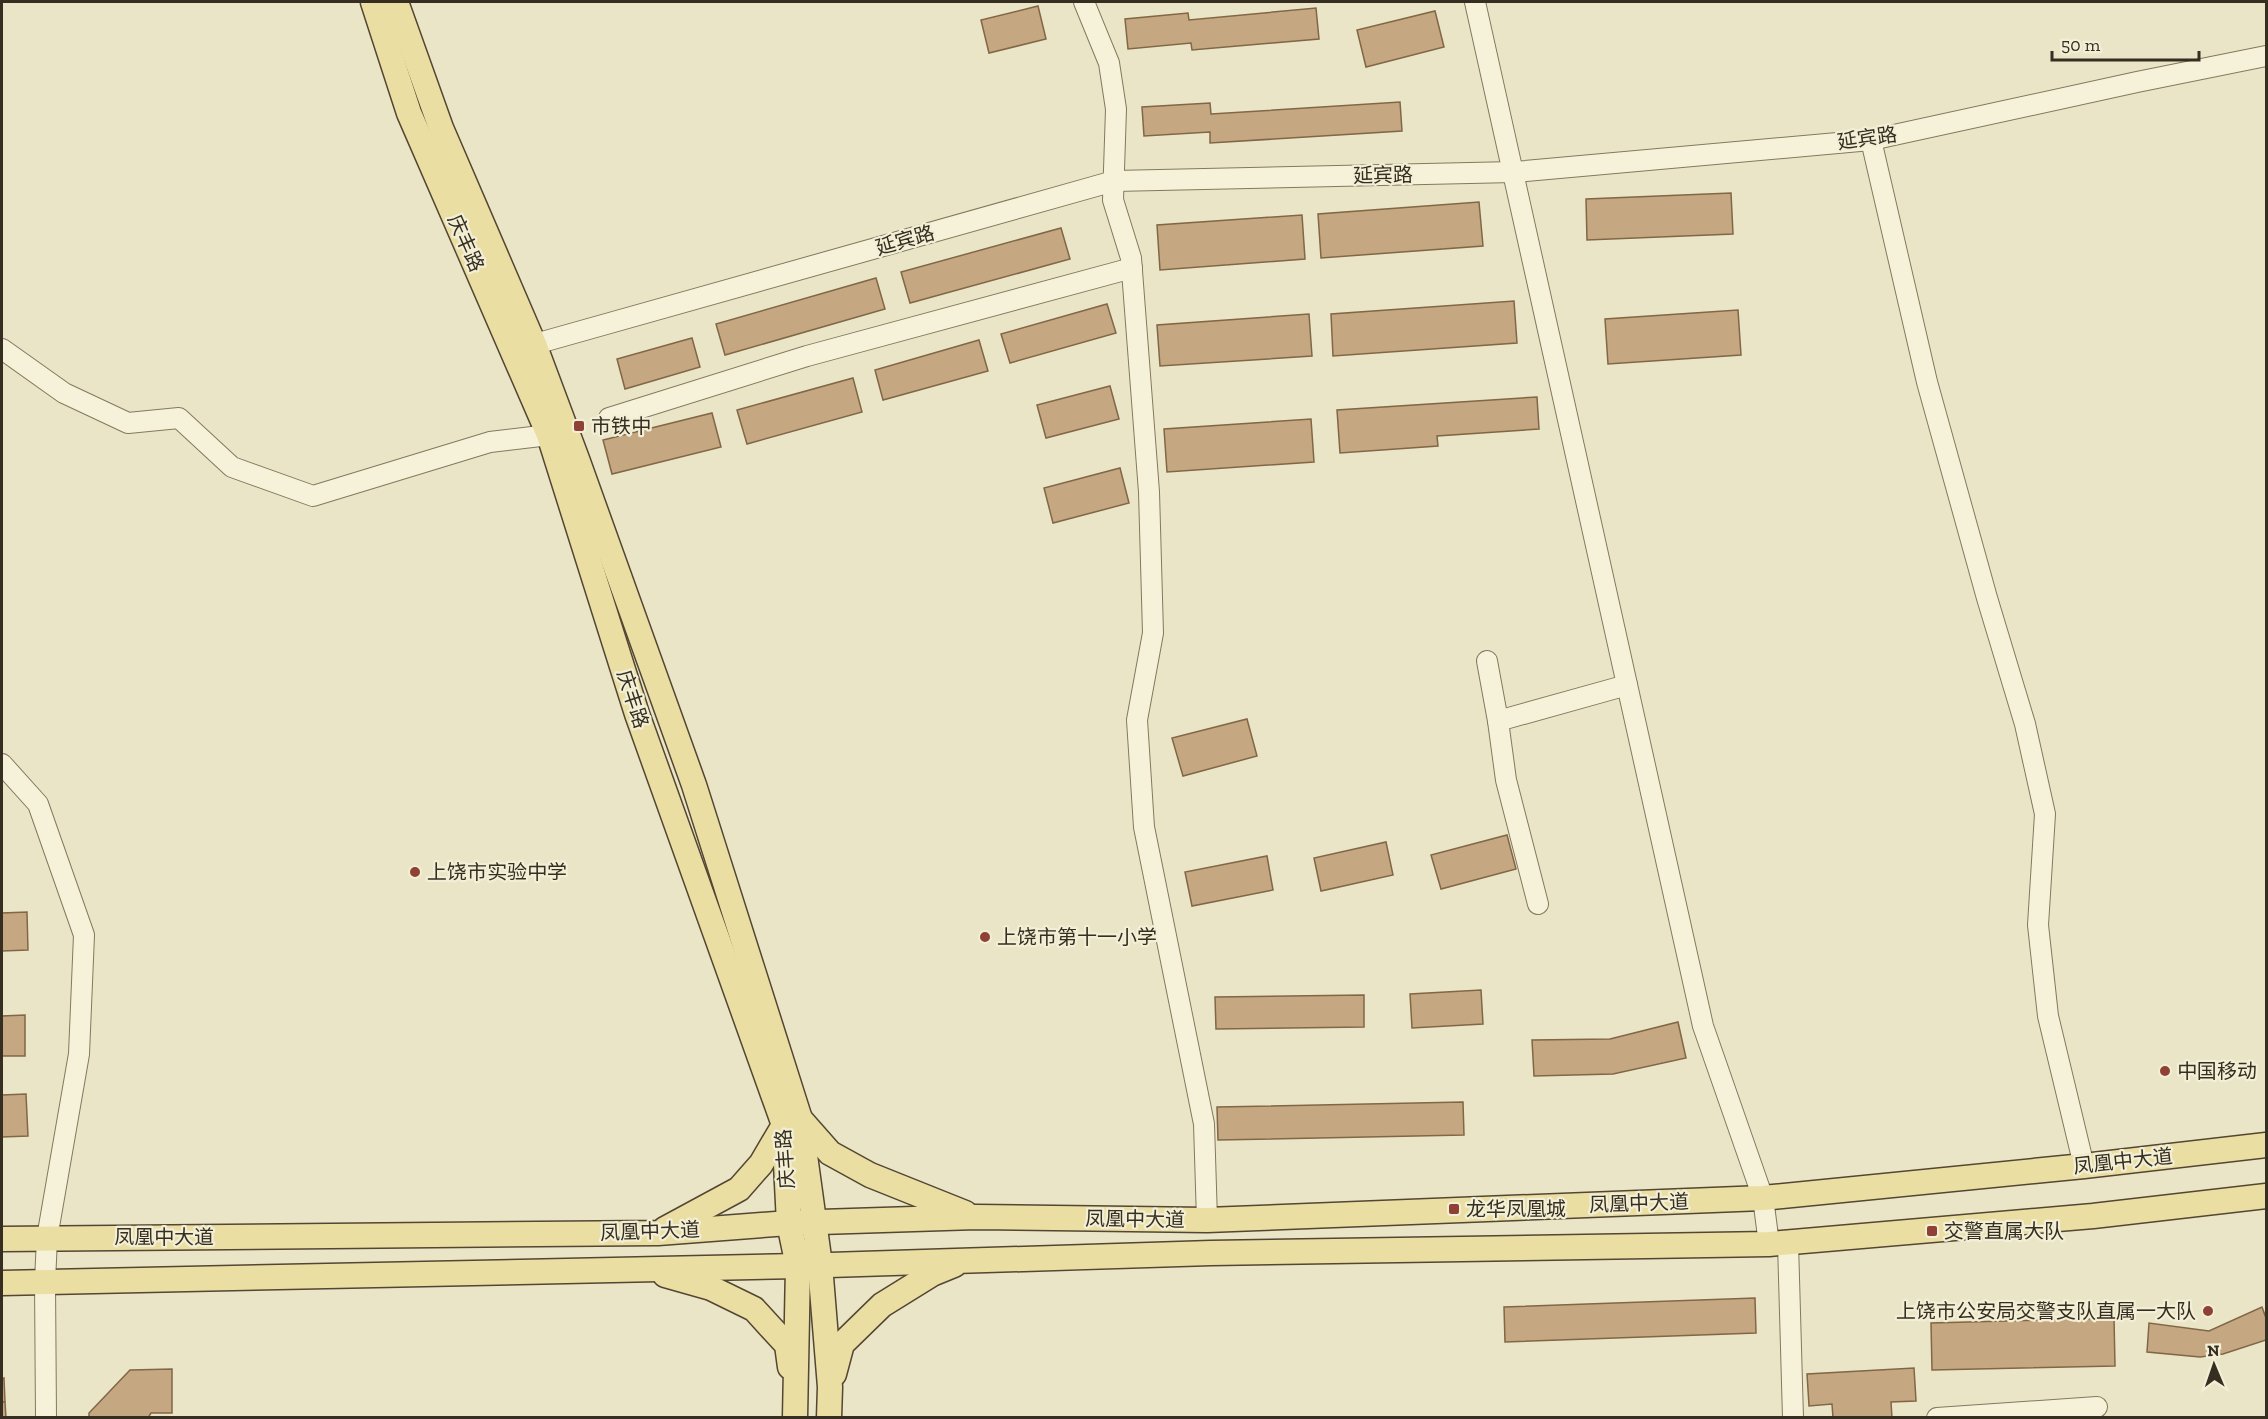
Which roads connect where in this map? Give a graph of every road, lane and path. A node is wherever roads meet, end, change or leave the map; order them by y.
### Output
1 (373, 2) edge
2 (396, 2) edge
3 (1084, 2) edge
4 (1475, 2) edge
5 (2266, 56) edge
6 (1871, 140) junction
7 (1514, 172) junction
8 (1114, 181) junction
9 (1132, 268) junction
10 (523, 347) junction
11 (2, 349) edge
12 (609, 418) dead end
13 (549, 435) junction
14 (1487, 661) dead end
15 (1627, 685) junction
16 (1498, 721) junction
17 (2, 764) edge
18 (1538, 904) dead end
19 (792, 1122) junction
20 (2266, 1145) edge
21 (2084, 1166) junction
22 (2266, 1196) edge
23 (1763, 1198) junction
24 (976, 1217) junction
25 (1207, 1220) junction
26 (815, 1222) junction
27 (789, 1223) junction
28 (658, 1233) junction
29 (48, 1238) junction
30 (2, 1239) edge
31 (1779, 1244) junction
32 (968, 1260) junction
33 (809, 1265) junction
34 (639, 1268) junction
35 (45, 1282) junction
36 (2, 1283) edge
37 (830, 1387) junction
38 (2097, 1407) dead end
39 (795, 1408) edge
40 (46, 1418) edge
41 (829, 1418) edge
42 (1793, 1418) edge
43 (1937, 1418) edge

1 - 10 main road, 庆丰路
2 - 10 main road
3 - 8 street
4 - 7 street
5 - 6 street, 延宾路
6 - 7 street, 延宾路
6 - 21 street
7 - 8 street, 延宾路
7 - 15 street
8 - 9 street
8 - 10 street, 延宾路
9 - 12 street
9 - 25 street
10 - 13 main road, 庆丰路
10 - 19 main road
11 - 13 street
13 - 19 main road, 庆丰路
14 - 16 street
15 - 16 street
15 - 23 street
16 - 18 street
17 - 29 street
19 - 24 main road
19 - 26 main road
19 - 27 main road, 庆丰路
19 - 28 main road
20 - 21 main road, 凤凰中大道
21 - 23 main road, 凤凰中大道
22 - 31 main road, 凤凰中大道
23 - 25 main road, 凤凰中大道
23 - 31 street
24 - 25 main road, 凤凰中大道
24 - 26 main road, 凤凰中大道
26 - 27 main road, 凤凰中大道
26 - 33 main road
27 - 28 main road, 凤凰中大道
27 - 33 main road, 庆丰路
28 - 29 main road, 凤凰中大道
29 - 30 main road, 凤凰中大道
29 - 35 street
31 - 32 main road, 凤凰中大道
31 - 42 street
32 - 33 main road, 凤凰中大道
32 - 37 main road
33 - 34 main road, 凤凰中大道
33 - 37 main road
33 - 39 main road, 庆丰路
34 - 35 main road, 凤凰中大道
34 - 39 main road
35 - 36 main road, 凤凰中大道
35 - 40 street
37 - 41 main road
38 - 43 street

